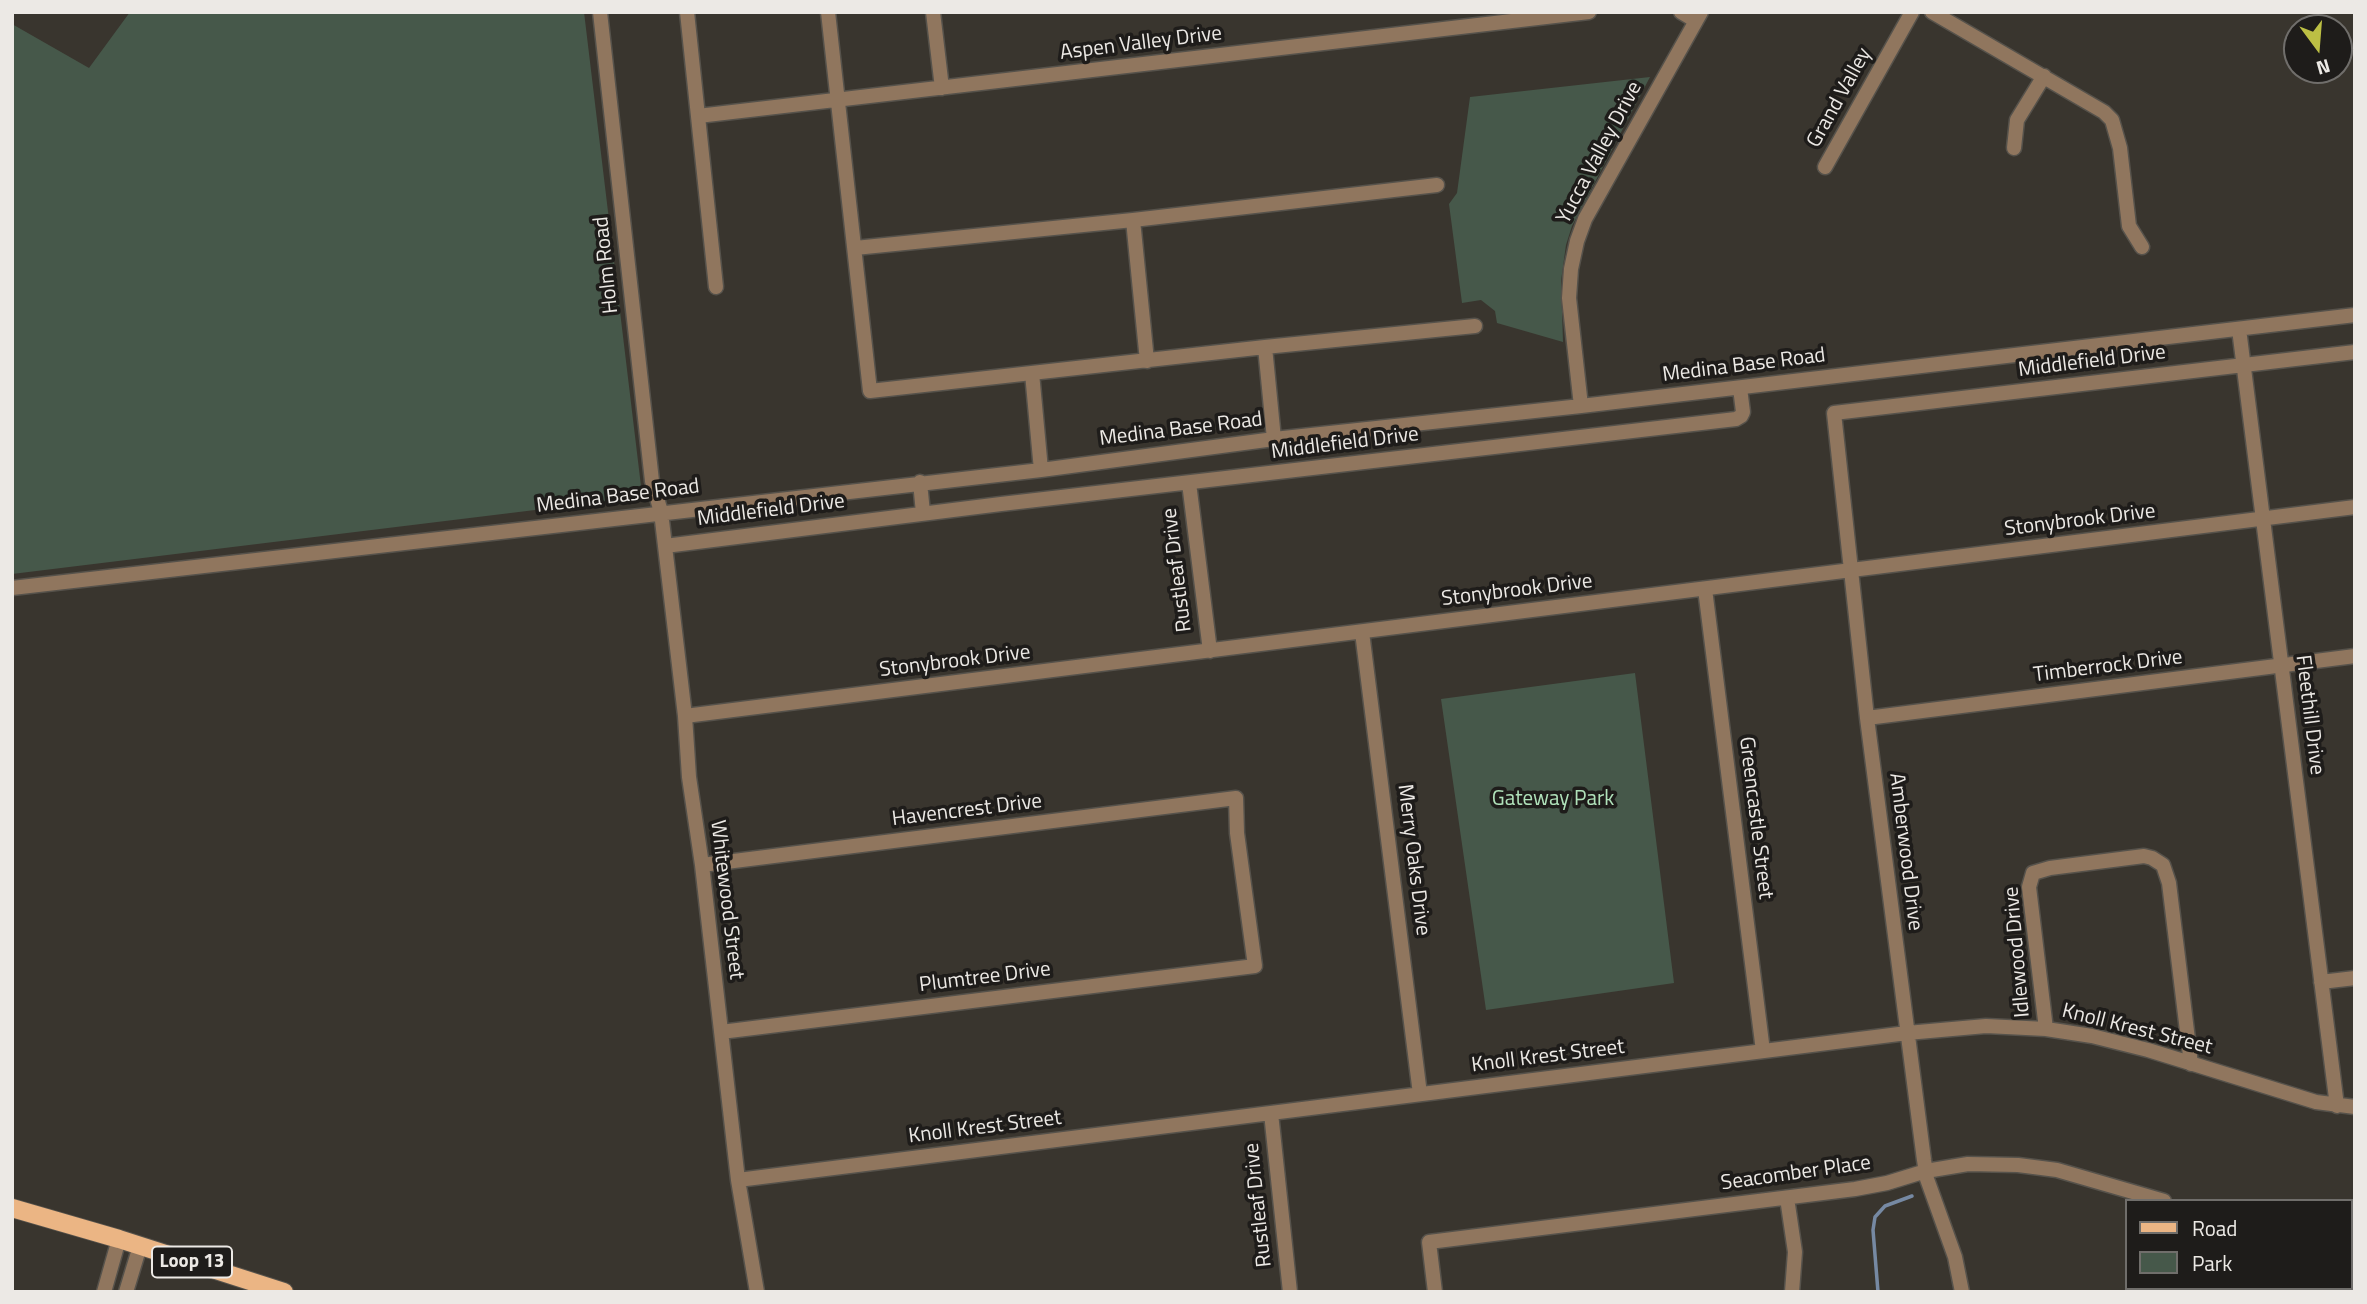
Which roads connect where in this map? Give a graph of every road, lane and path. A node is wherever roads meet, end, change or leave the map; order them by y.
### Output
1 (600, 12) edge
2 (687, 12) edge
3 (828, 12) edge
4 (933, 12) edge
5 (1589, 12) edge
6 (1681, 12) edge
7 (1912, 12) edge
8 (1932, 12) edge
9 (1699, 16) edge
10 (2043, 76) junction
11 (942, 88) junction
12 (838, 100) junction
13 (698, 116) junction
14 (2014, 148) dead end
15 (1825, 167) dead end
16 (1437, 185) dead end
17 (1133, 220) junction
18 (2142, 247) dead end
19 (855, 248) junction
20 (716, 287) dead end
21 (2355, 315) edge
22 (1475, 326) dead end
23 (2239, 329) junction
24 (1265, 347) junction
25 (2355, 352) edge
26 (1147, 360) junction
27 (2244, 365) junction
28 (1032, 373) junction
29 (1740, 387) junction
30 (1581, 406) junction
31 (1834, 412) joint
32 (1274, 439) junction
33 (1041, 470) junction
34 (920, 482) junction
35 (1189, 483) junction
36 (2355, 507) edge
37 (661, 512) junction
38 (923, 513) junction
39 (2263, 519) junction
40 (665, 546) junction
41 (1850, 571) junction
42 (12, 588) edge
43 (1705, 589) junction
44 (1362, 632) junction
45 (1210, 651) junction
46 (2355, 656) edge
47 (2282, 666) junction
48 (685, 716) junction
49 (1867, 718) junction
50 (702, 865) junction
51 (1255, 966) joint
52 (2355, 978) edge
53 (2321, 982) junction
54 (2046, 1029) junction
55 (721, 1032) junction
56 (1907, 1033) junction
57 (1763, 1052) junction
58 (2191, 1064) junction
59 (1420, 1094) junction
60 (2337, 1106) junction
61 (2355, 1107) edge
62 (1271, 1113) junction
63 (1926, 1171) junction
64 (738, 1180) junction
65 (1787, 1198) junction
66 (2157, 1199) edge
67 (12, 1208) edge
68 (119, 1239) junction
69 (140, 1246) junction
70 (104, 1292) edge
71 (126, 1292) edge
72 (284, 1292) edge
73 (757, 1292) edge
74 (1290, 1292) edge
75 (1435, 1292) edge
76 (1792, 1292) edge
77 (1962, 1292) edge

1 - 37 street, Holm Road
2 - 13 street
3 - 12 street
4 - 11 street
5 - 11 street, Aspen Valley Drive
6 - 9 street
7 - 15 street, Grand Valley
8 - 10 street
9 - 30 street, Yucca Valley Drive
10 - 14 street
10 - 18 street
11 - 12 street, Aspen Valley Drive
12 - 13 street, Aspen Valley Drive
12 - 19 street
13 - 20 street
16 - 17 street
17 - 19 street
17 - 26 street
19 - 28 street
21 - 23 street, Medina Base Road
22 - 24 street
23 - 27 street, Fleethill Drive
23 - 29 street, Medina Base Road
24 - 26 street
24 - 32 street
25 - 27 street, Middlefield Drive
26 - 28 street
27 - 31 street, Middlefield Drive
27 - 39 street, Fleethill Drive
28 - 33 street
29 - 30 street, Medina Base Road
29 - 35 street, Middlefield Drive
30 - 32 street, Medina Base Road
31 - 41 street, Amberwood Drive
32 - 33 street, Medina Base Road
33 - 34 street, Medina Base Road
34 - 37 street, Medina Base Road
34 - 38 street
35 - 38 street, Middlefield Drive
35 - 45 street, Rustleaf Drive
36 - 39 street, Stonybrook Drive
37 - 40 street, Whitewood Street
37 - 42 street, Medina Base Road
38 - 40 street, Middlefield Drive
39 - 41 street, Stonybrook Drive
39 - 47 street, Fleethill Drive
40 - 48 street, Whitewood Street
41 - 43 street, Stonybrook Drive
41 - 49 street, Amberwood Drive
43 - 44 street, Stonybrook Drive
43 - 57 street, Greencastle Street
44 - 45 street, Stonybrook Drive
44 - 59 street, Merry Oaks Drive
45 - 48 street, Stonybrook Drive
46 - 47 street, Timberrock Drive
47 - 49 street, Timberrock Drive
47 - 53 street, Fleethill Drive
48 - 50 street, Whitewood Street
49 - 56 street, Amberwood Drive
50 - 51 street, Havencrest Drive
50 - 55 street, Whitewood Street
51 - 55 street, Plumtree Drive
52 - 53 street
53 - 60 street, Fleethill Drive
54 - 56 street, Knoll Krest Street
54 - 58 street, Knoll Krest Street
54 - 58 street, Idlewood Drive
55 - 64 street, Whitewood Street
56 - 57 street, Knoll Krest Street
56 - 63 street, Amberwood Drive
57 - 59 street, Knoll Krest Street
58 - 60 street, Knoll Krest Street
59 - 62 street, Knoll Krest Street
60 - 61 street, Knoll Krest Street
62 - 64 street, Knoll Krest Street
62 - 74 street, Rustleaf Drive
63 - 65 street, Seacomber Place
63 - 66 street, Seacomber Place
63 - 77 street, Amberwood Drive
64 - 73 street, Whitewood Street
65 - 75 street, Seacomber Place
65 - 76 street
67 - 68 main road, Loop 13
68 - 69 main road, Loop 13
68 - 70 street
69 - 71 street
69 - 72 main road, Loop 13

